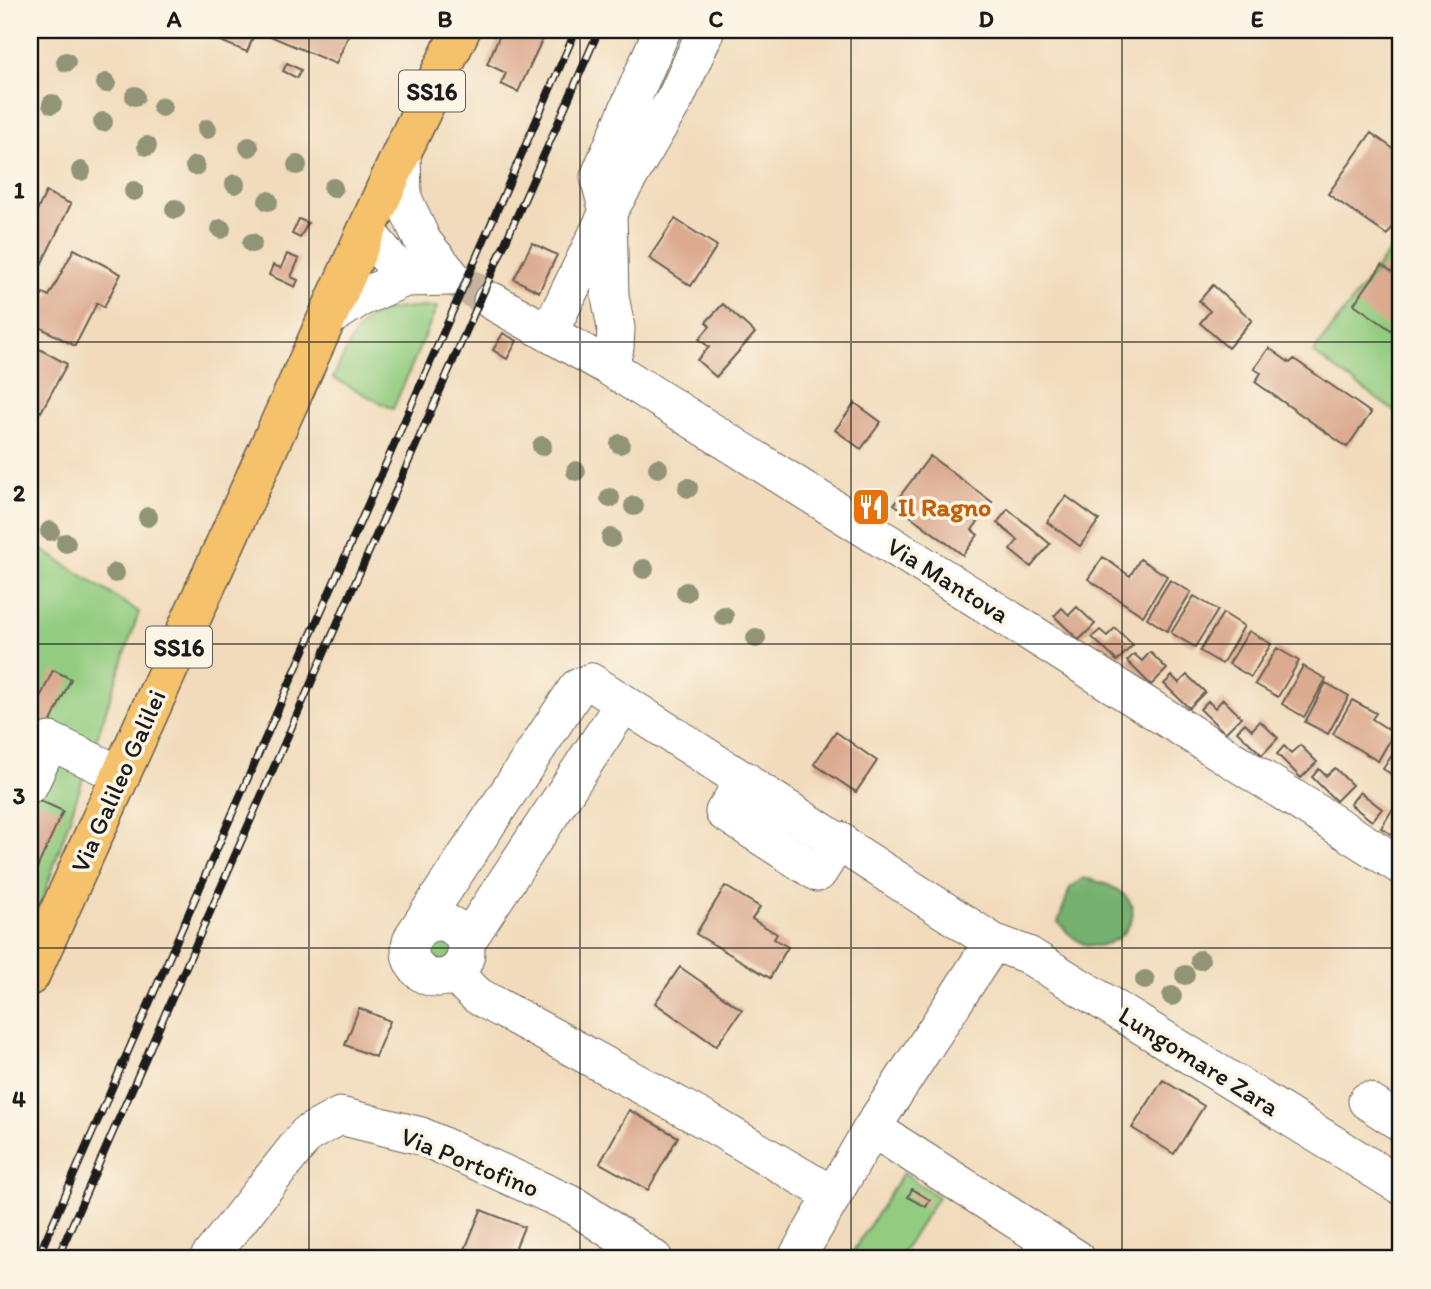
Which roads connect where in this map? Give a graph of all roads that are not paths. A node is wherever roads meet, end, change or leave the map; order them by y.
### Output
1 (461, 30) edge
2 (662, 30) edge
3 (706, 30) edge
4 (642, 74) junction
5 (677, 95) junction
6 (402, 152) junction
7 (608, 212) junction
8 (368, 233) junction
9 (423, 242) junction
10 (405, 278) junction
11 (492, 301) tunnel mouth
12 (328, 318) junction
13 (549, 333) junction
14 (609, 367) junction
15 (624, 703) junction
16 (121, 775) junction
17 (30, 784) edge
18 (1401, 866) edge
19 (993, 942) junction
20 (35, 952) edge
21 (459, 959) junction
22 (1367, 1101) dead end
23 (1401, 1123) edge
24 (872, 1128) junction
25 (1401, 1186) edge
26 (831, 1194) junction
27 (208, 1259) edge
28 (654, 1259) edge
29 (796, 1259) edge
30 (1077, 1259) edge

1 - 6 main road, SS16
2 - 4 street
3 - 5 street
4 - 5 street
4 - 7 street
5 - 7 street
6 - 8 main road, SS16
6 - 9 street
7 - 13 street
7 - 14 street
8 - 9 street
8 - 10 street
8 - 12 main road, SS16
9 - 10 street
10 - 12 street
11 - 13 street, Via Mantova
12 - 16 main road, Via Galileo Galilei / SS16
13 - 14 street, Via Mantova
14 - 18 street, Via Mantova
15 - 19 street, Lungomare Zara
15 - 21 street
15 - 21 street, Lungomare Zara
16 - 17 street
16 - 20 main road, Via Galileo Galilei / SS16
19 - 24 street
19 - 25 street, Lungomare Zara
21 - 26 street
22 - 23 street
24 - 26 street
24 - 30 street
26 - 29 street
27 - 28 street, Via Portofino

